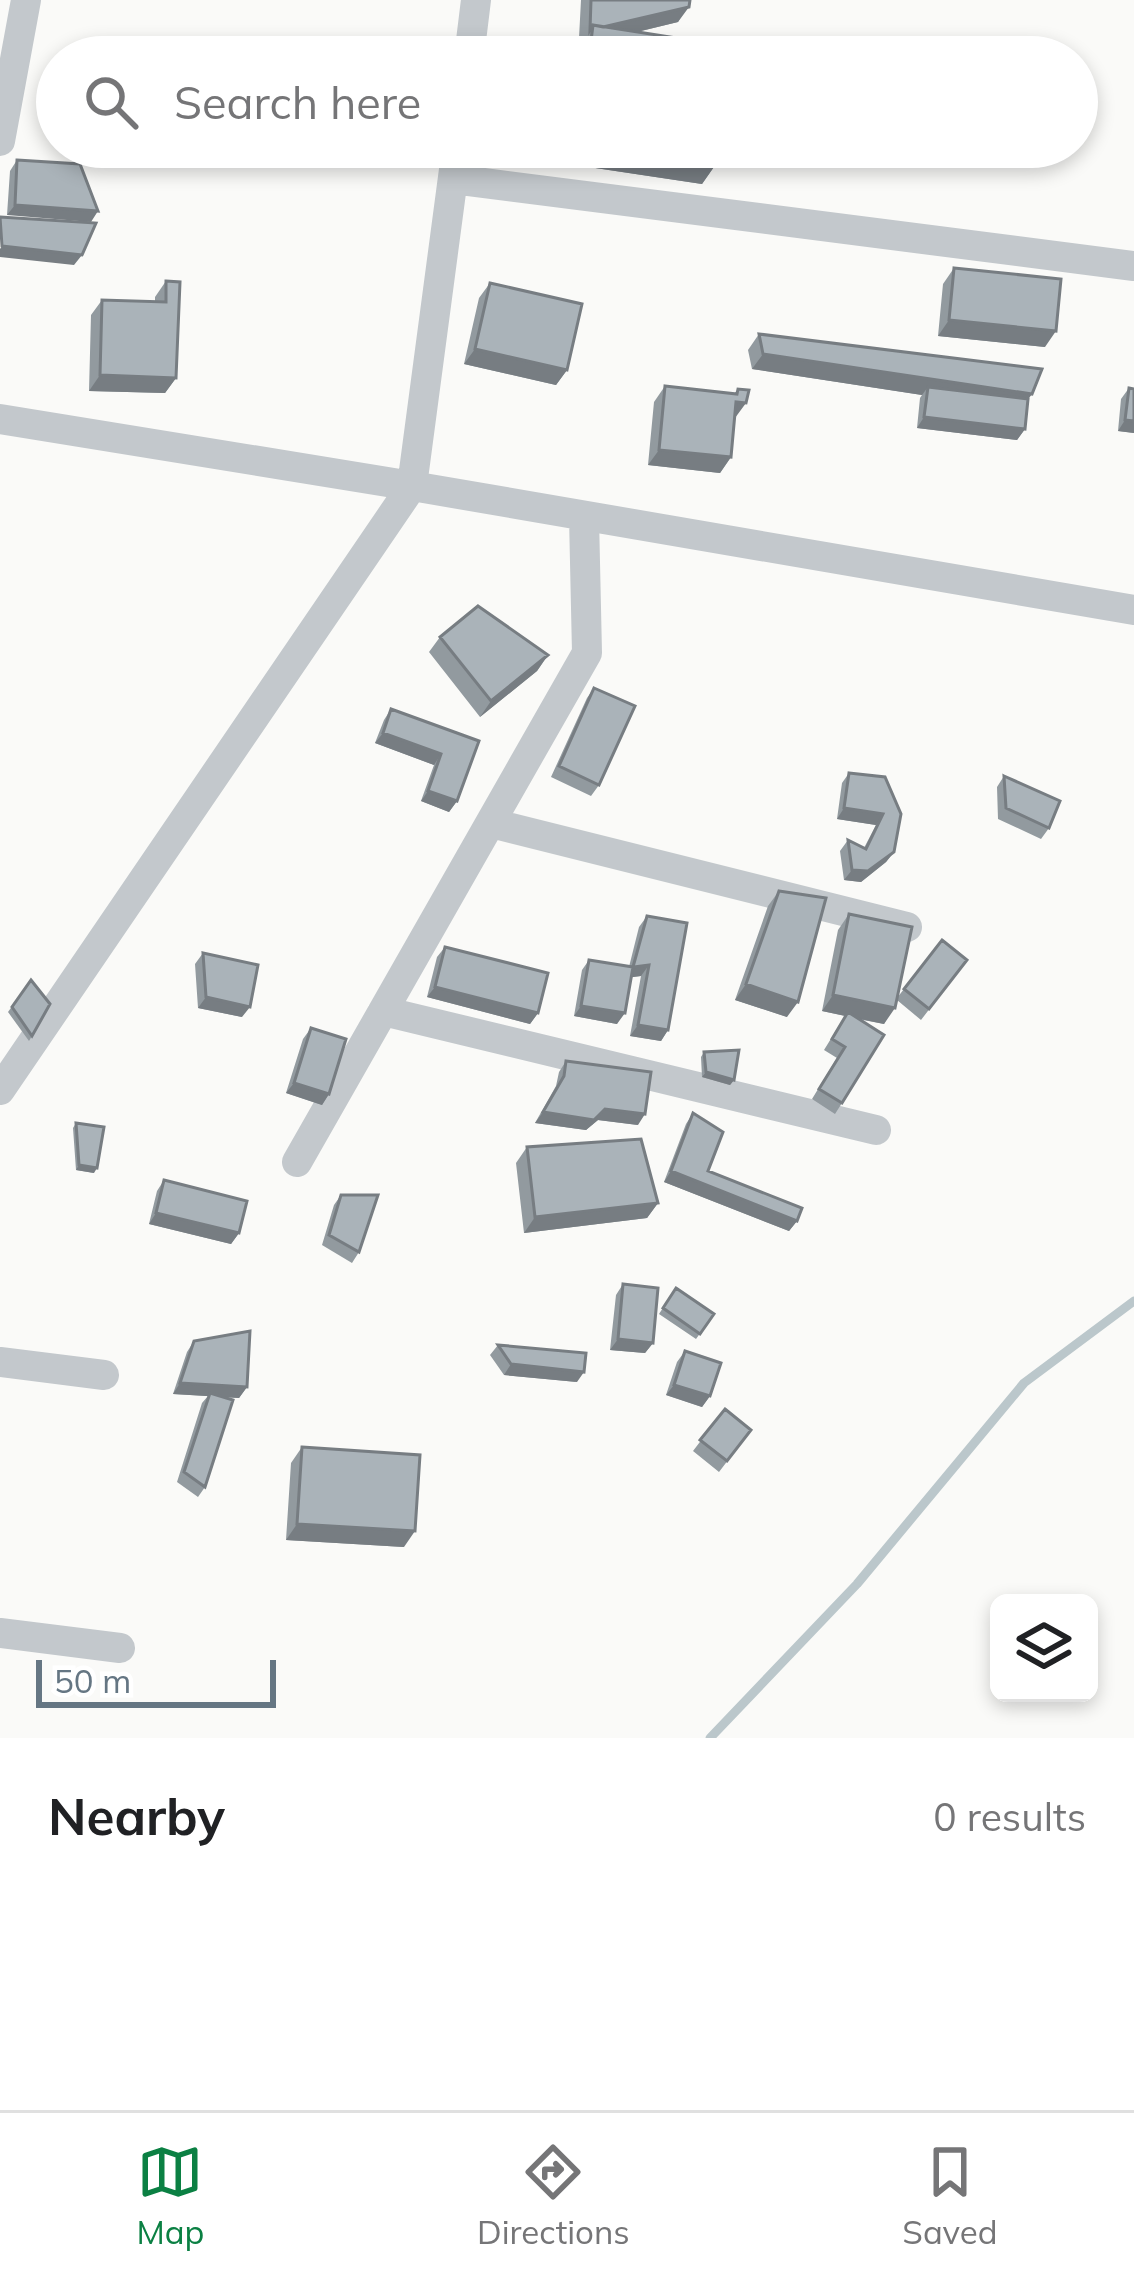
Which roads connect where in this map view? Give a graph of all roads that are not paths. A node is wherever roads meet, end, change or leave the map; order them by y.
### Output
1 (26, 0) edge
2 (476, 0) edge
3 (472, 36) edge
4 (0, 141) edge
5 (454, 168) edge
6 (453, 179) junction
7 (1134, 266) edge
8 (0, 418) edge
9 (412, 486) junction
10 (584, 517) junction
11 (1134, 610) edge
12 (490, 823) junction
13 (907, 927) edge
14 (383, 1011) junction
15 (0, 1090) edge
16 (876, 1130) dead end
17 (297, 1162) dead end
18 (0, 1362) edge
19 (104, 1375) dead end
20 (0, 1633) edge
21 (120, 1648) dead end

1 - 4 street
2 - 3 street
5 - 6 street
6 - 7 street
6 - 9 street
8 - 9 street
9 - 10 street
9 - 15 street
10 - 11 street
10 - 12 street
12 - 13 street
12 - 14 street
14 - 16 street
14 - 17 street
18 - 19 street
20 - 21 street

